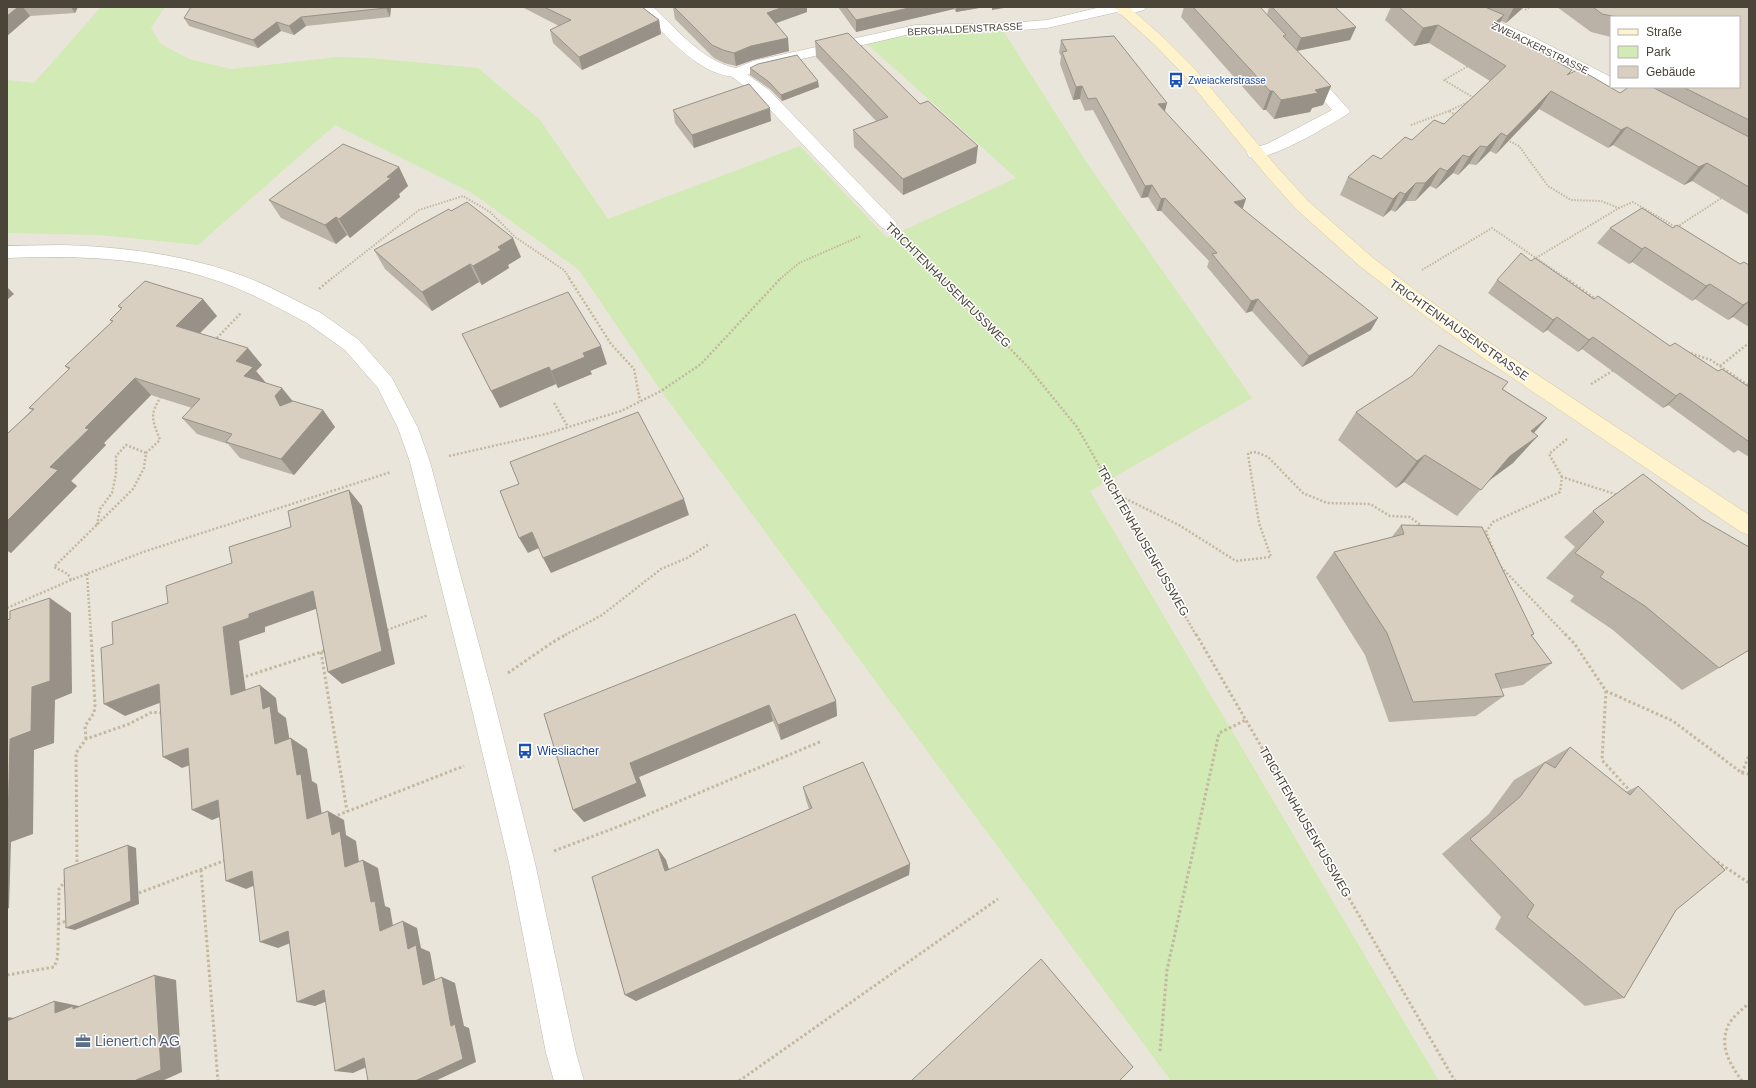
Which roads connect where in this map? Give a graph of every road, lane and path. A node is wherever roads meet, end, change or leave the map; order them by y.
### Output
1 (645, 7) edge
2 (1445, 7) edge
3 (1126, 8) edge
4 (1299, 64) edge
5 (1470, 64) edge
6 (736, 73) junction
7 (1610, 83) edge
8 (1449, 111) junction
9 (1456, 115) edge
10 (1412, 125) dead end
11 (1505, 139) edge
12 (1255, 153) junction
13 (1729, 194) edge
14 (1619, 208) junction
15 (888, 224) junction
16 (1676, 227) junction
17 (1683, 231) edge
18 (7, 252) edge
19 (1536, 258) junction
20 (1418, 273) dead end
21 (1600, 302) edge
22 (295, 308) junction
23 (226, 328) dead end
24 (212, 343) edge
25 (1749, 343) edge
26 (1684, 350) edge
27 (1720, 366) junction
28 (1618, 367) edge
29 (1749, 386) edge
30 (1585, 388) dead end
31 (165, 392) edge
32 (640, 401) junction
33 (554, 403) dead end
34 (568, 427) junction
35 (1558, 446) dead end
36 (146, 453) junction
37 (420, 462) junction
38 (1562, 477) junction
39 (1114, 493) junction
40 (1620, 495) edge
41 (97, 525) junction
42 (1749, 526) edge
43 (1429, 531) edge
44 (1479, 531) edge
45 (1486, 532) junction
46 (709, 544) dead end
47 (87, 574) junction
48 (70, 580) junction
49 (456, 605) junction
50 (7, 608) edge
51 (388, 630) dead end
52 (328, 650) edge
53 (321, 652) junction
54 (236, 680) dead end
55 (1606, 691) junction
56 (480, 693) junction
57 (164, 713) edge
58 (1246, 720) junction
59 (86, 739) junction
60 (822, 741) edge
61 (495, 754) junction
62 (1749, 755) edge
63 (1742, 773) junction
64 (1749, 774) edge
65 (1632, 794) edge
66 (347, 811) junction
67 (332, 817) dead end
68 (587, 839) dead end
69 (1710, 857) edge
70 (230, 858) edge
71 (201, 870) junction
72 (72, 872) edge
73 (68, 878) edge
74 (1749, 884) edge
75 (139, 893) dead end
76 (998, 899) dead end
77 (74, 917) edge
78 (58, 924) junction
79 (7, 975) edge
80 (1749, 1003) edge
81 (1160, 1051) dead end
82 (218, 1081) edge
83 (570, 1081) edge
84 (739, 1081) edge
85 (1455, 1081) edge
86 (1742, 1081) edge

1 - 6 street
2 - 7 street, ZWEIACKERSTRASSE
3 - 6 street, BERGHALDENSTRASSE
3 - 12 street, TRICHTENHAUSENSTRASSE
4 - 12 street
5 - 8 path
6 - 15 street, TRICHTENHAUSENFUSSWEG
8 - 9 path
8 - 10 path
11 - 14 path
12 - 42 street, TRICHTENHAUSENSTRASSE
13 - 16 path
14 - 16 path
14 - 19 path
15 - 32 path
15 - 39 path, TRICHTENHAUSENFUSSWEG
16 - 17 path
18 - 22 street
19 - 20 path
19 - 21 path
22 - 32 path
22 - 37 street
23 - 24 path
25 - 27 path
26 - 27 path
27 - 29 path
28 - 30 path
31 - 36 path
32 - 34 path
33 - 34 path
34 - 37 path
35 - 38 path
36 - 41 path
36 - 41 path
37 - 47 path
37 - 49 street
38 - 40 path
38 - 45 path
39 - 43 path
39 - 58 path, TRICHTENHAUSENFUSSWEG
41 - 48 path
44 - 45 path
45 - 55 path
46 - 56 path
47 - 48 path
47 - 59 path
48 - 50 path
49 - 51 path
49 - 56 street
52 - 53 path
53 - 54 path
53 - 66 path
55 - 63 path
55 - 65 path
56 - 61 street
57 - 59 path
58 - 81 path
58 - 85 path, TRICHTENHAUSENFUSSWEG
59 - 72 path
60 - 68 path
61 - 66 path
61 - 83 street
62 - 63 path
63 - 64 path
66 - 67 path
69 - 74 path
70 - 71 path
71 - 75 path
71 - 82 path
73 - 78 path
76 - 84 path
77 - 78 path
78 - 79 path
80 - 86 path

